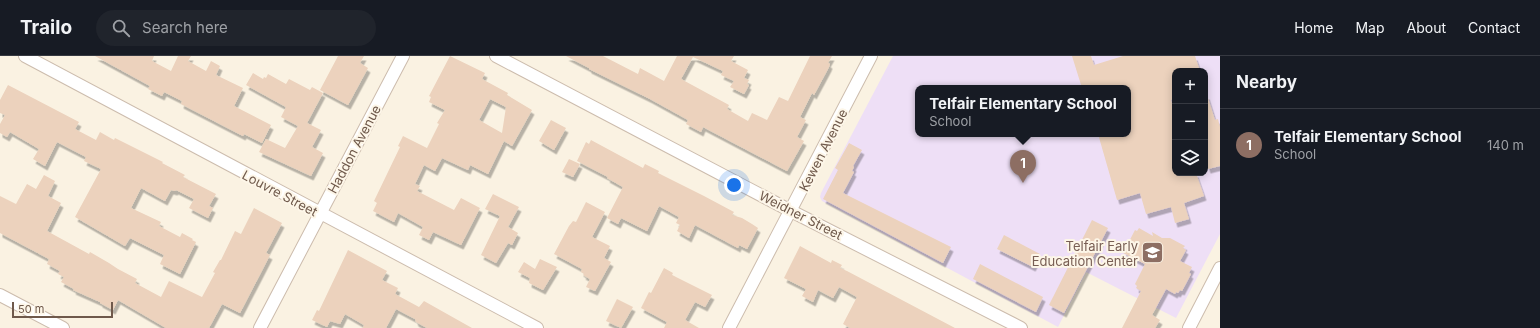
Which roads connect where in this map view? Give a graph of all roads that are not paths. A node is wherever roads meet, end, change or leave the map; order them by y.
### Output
1 (25, 56) edge
2 (403, 56) edge
3 (496, 56) edge
4 (871, 56) edge
5 (791, 210) junction
6 (320, 214) junction
7 (1220, 268) edge
8 (0, 295) edge
9 (1194, 326) edge
10 (63, 328) edge
11 (260, 328) edge
12 (537, 328) edge
13 (730, 328) edge
14 (1021, 328) edge

1 - 6 street, Louvre Street
2 - 6 street, Haddon Avenue
3 - 5 street, Weidner Street
4 - 5 street, Kewen Avenue
5 - 13 street, Kewen Avenue
5 - 14 street, Weidner Street
6 - 11 street, Haddon Avenue
6 - 12 street, Louvre Street
7 - 9 street
8 - 10 street

